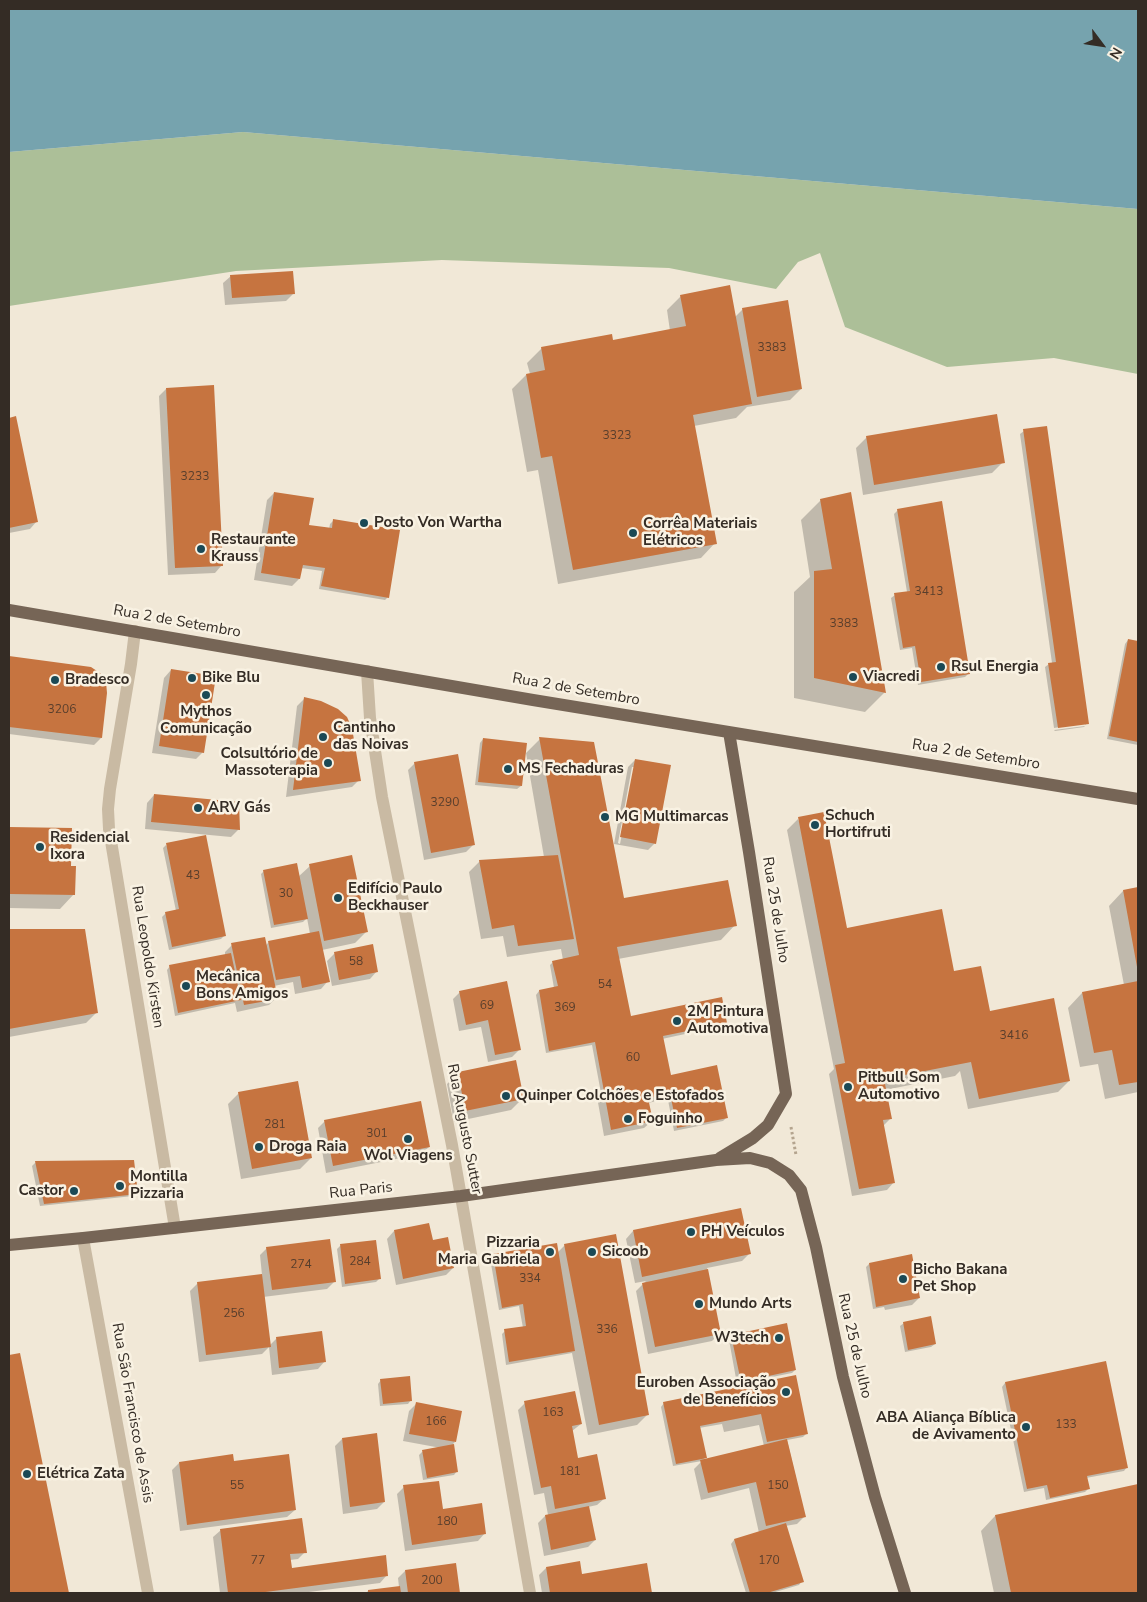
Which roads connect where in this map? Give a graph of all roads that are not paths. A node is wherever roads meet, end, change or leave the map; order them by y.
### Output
1 (9, 610) edge
2 (135, 631) junction
3 (367, 671) junction
4 (729, 732) junction
5 (1138, 799) edge
6 (786, 1094) joint
7 (716, 1160) junction
8 (801, 1190) joint
9 (461, 1196) junction
10 (175, 1228) junction
11 (83, 1238) junction
12 (9, 1245) edge
13 (148, 1593) edge
14 (530, 1593) edge
15 (905, 1593) edge

1 - 2 main road, Rua 2 de Setembro
2 - 3 main road, Rua 2 de Setembro
2 - 10 street, Rua Leopoldo Kirsten
3 - 4 main road, Rua 2 de Setembro
3 - 9 street, Rua Augusto Sutter
4 - 5 main road, Rua 2 de Setembro
4 - 6 main road, Rua 25 de Julho
6 - 7 main road, Rua Paris
7 - 8 main road, Rua Paris
7 - 9 main road, Rua Paris
8 - 15 main road, Rua 25 de Julho
9 - 10 main road, Rua Paris
9 - 14 street, Rua Augusto Sutter
10 - 11 main road, Rua Paris
11 - 12 main road, Rua Paris
11 - 13 street, Rua São Francisco de Assis

